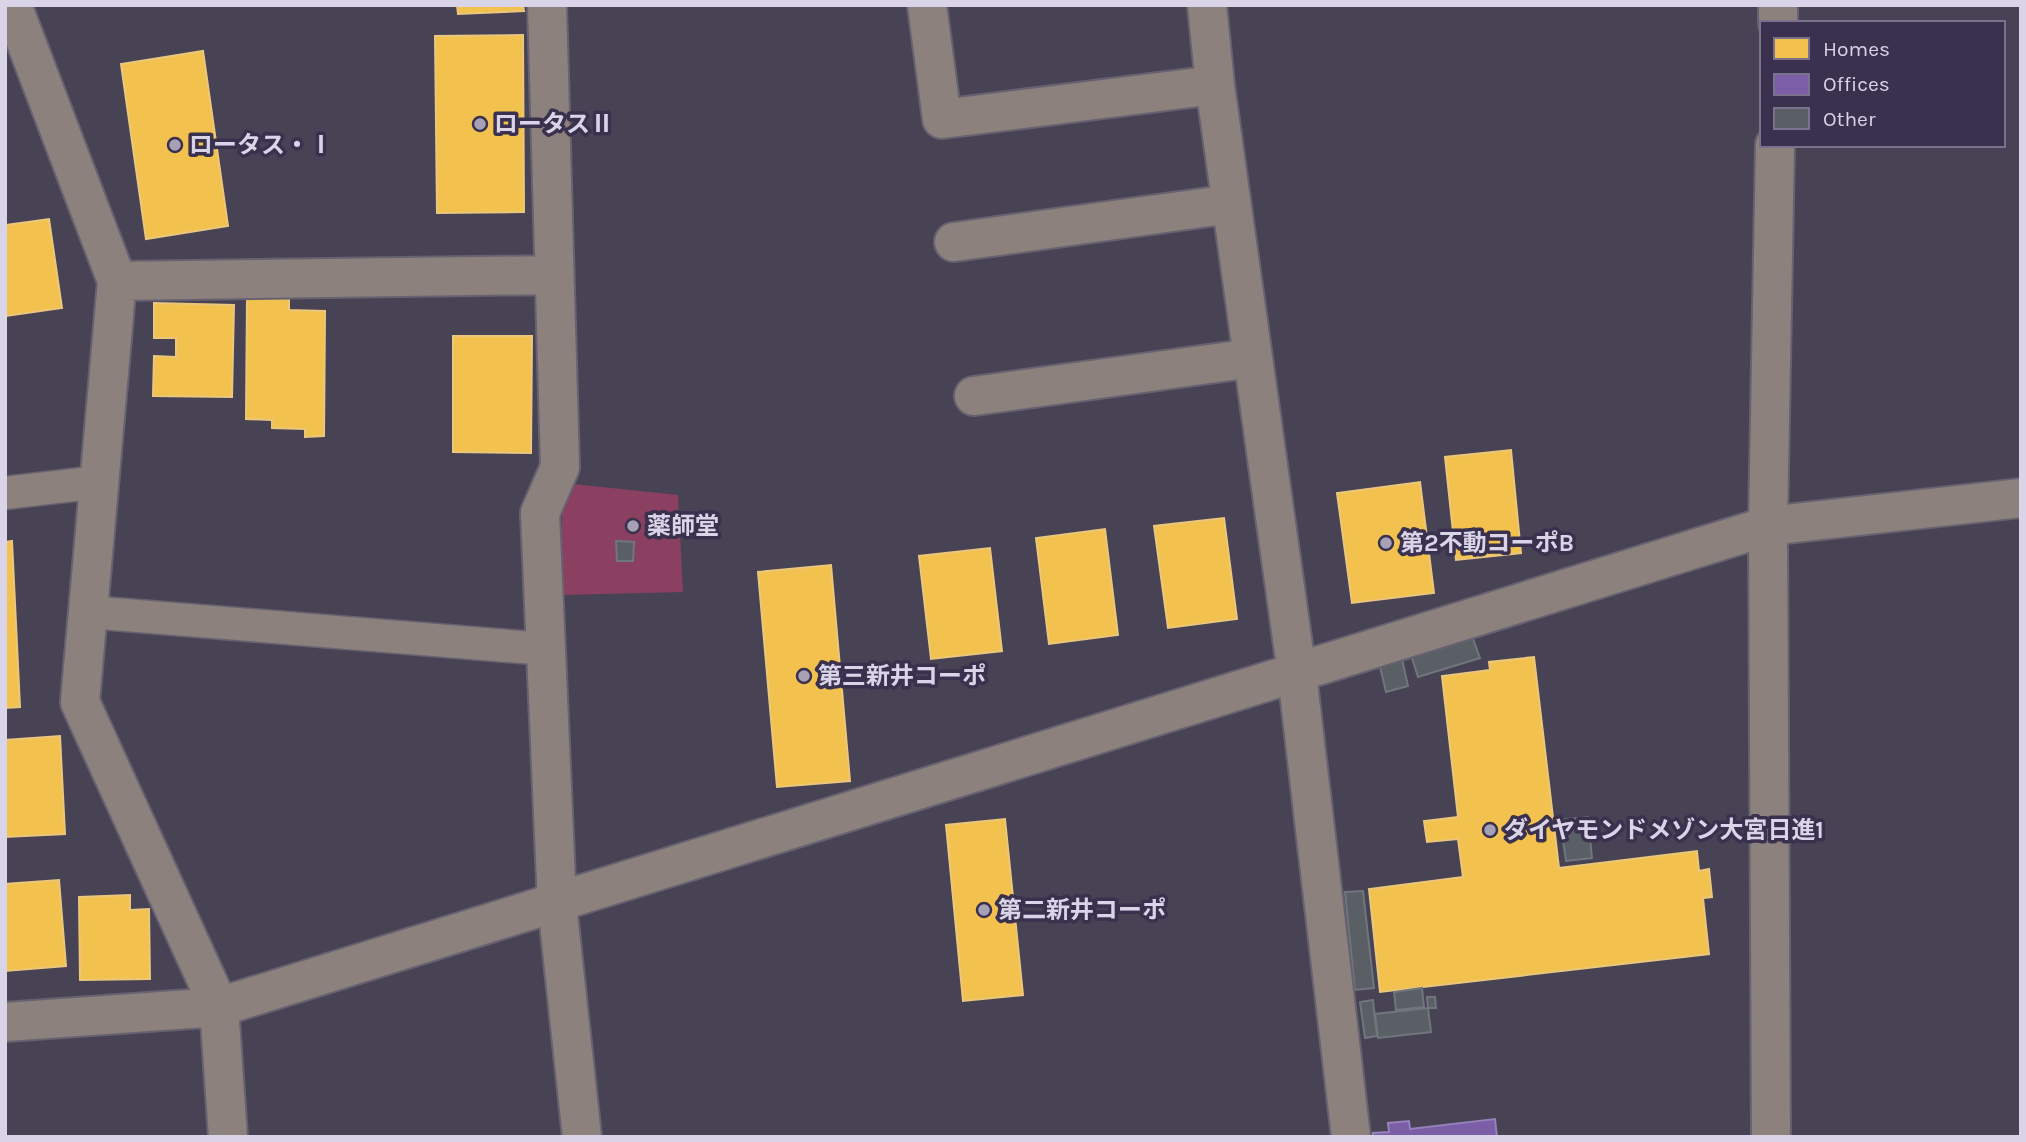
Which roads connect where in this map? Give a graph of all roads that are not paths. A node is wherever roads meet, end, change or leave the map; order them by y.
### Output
1 (12, 5) edge
2 (547, 5) edge
3 (927, 5) edge
4 (1207, 5) edge
5 (1215, 85) junction
6 (1775, 147) edge
7 (1231, 204) junction
8 (954, 242) dead end
9 (554, 275) junction
10 (117, 281) junction
11 (1253, 358) junction
12 (974, 396) dead end
13 (99, 482) junction
14 (5, 493) edge
15 (2021, 498) edge
16 (1768, 526) junction
17 (88, 612) junction
18 (546, 649) junction
19 (1297, 674) junction
20 (557, 904) junction
21 (219, 1007) junction
22 (5, 1022) edge
23 (228, 1137) edge
24 (582, 1137) edge
25 (1350, 1137) edge
26 (1771, 1137) edge

1 - 10 street
2 - 9 street
3 - 5 street
4 - 5 street
5 - 7 street
6 - 16 street
7 - 8 street
7 - 11 street
9 - 10 street
9 - 18 street
10 - 13 street
11 - 12 street
11 - 19 street
13 - 14 lane
13 - 17 street
15 - 16 street
16 - 19 street
16 - 26 street
17 - 18 lane
17 - 21 street
18 - 20 street
19 - 20 street
19 - 25 street
20 - 21 street
20 - 24 street
21 - 22 street
21 - 23 street

